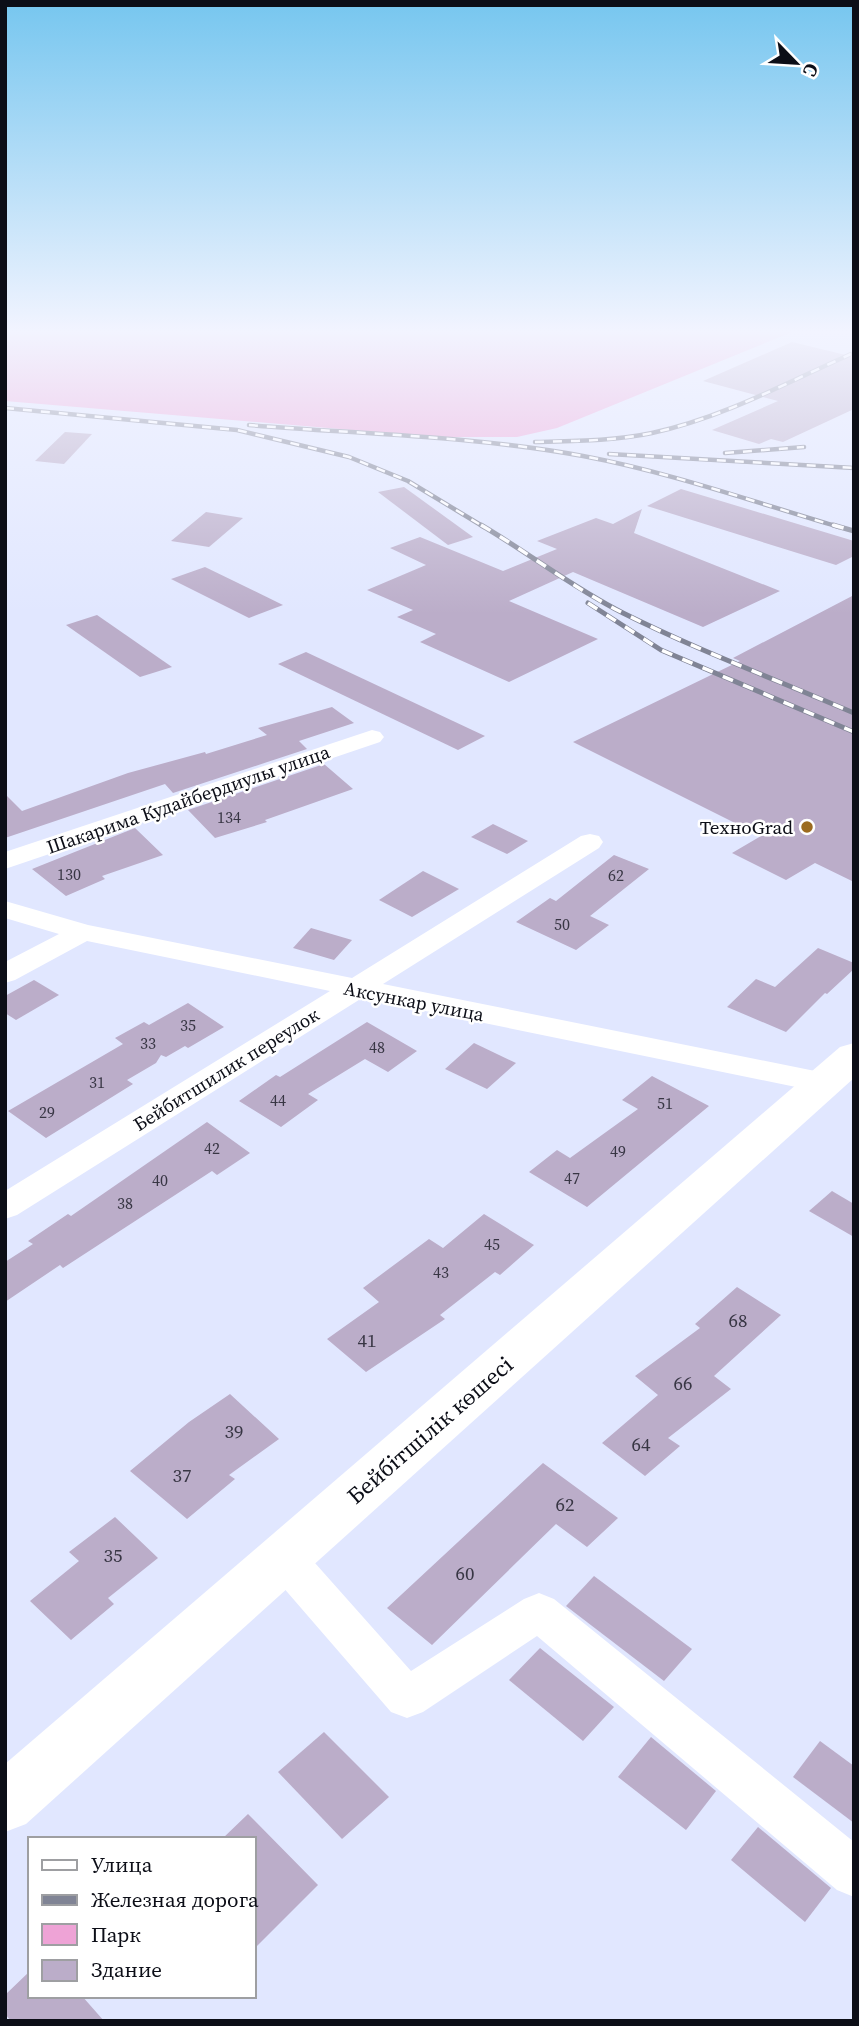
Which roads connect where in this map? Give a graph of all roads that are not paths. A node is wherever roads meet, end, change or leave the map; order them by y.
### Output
1 (372, 737) dead end
2 (590, 842) dead end
3 (5, 860) edge
4 (5, 909) edge
5 (83, 933) junction
6 (5, 974) edge
7 (355, 989) junction
8 (839, 1070) edge
9 (5, 1207) edge
10 (284, 1558) junction
11 (5, 1803) edge
12 (854, 1873) edge

1 - 3 street, Шакарима Кудайбердиулы улица
2 - 7 street, Бейбитшилик переулок
4 - 5 street, Аксункар улица
5 - 6 street
5 - 7 street, Аксункар улица
7 - 8 street, Аксункар улица
7 - 9 street, Бейбитшилик переулок
8 - 10 street, Бейбітшілік көшесі
10 - 11 street, Бейбітшілік көшесі
10 - 12 street

